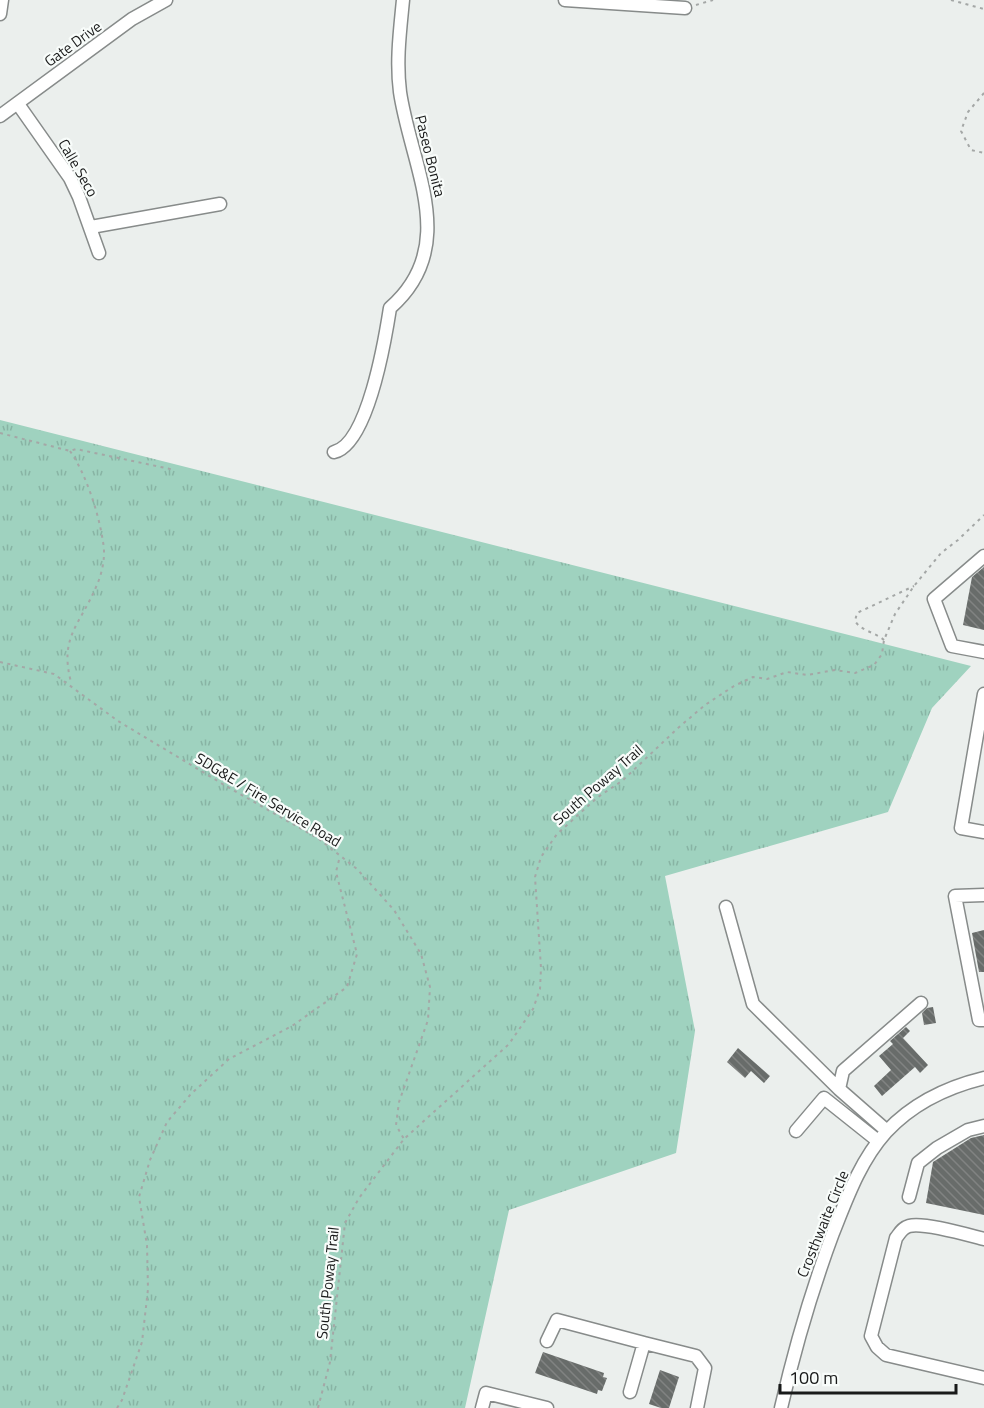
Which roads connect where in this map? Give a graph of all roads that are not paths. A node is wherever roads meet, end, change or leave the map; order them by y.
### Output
1 (2, 0) edge
2 (166, 0) edge
3 (403, 0) edge
4 (565, 0) edge
5 (685, 8) road end
6 (0, 15) edge
7 (18, 104) junction
8 (0, 116) edge
9 (220, 204) dead end
10 (91, 227) junction
11 (99, 253) dead end
12 (334, 452) dead end
13 (984, 556) edge
14 (984, 652) edge
15 (984, 694) edge
16 (984, 832) edge
17 (984, 895) edge
18 (726, 908) dead end
19 (921, 1003) dead end
20 (984, 1020) edge
21 (984, 1078) edge
22 (839, 1089) junction
23 (984, 1126) edge
24 (796, 1131) dead end
25 (887, 1131) junction
26 (878, 1141) junction
27 (909, 1197) dead end
28 (984, 1239) edge
29 (547, 1341) dead end
30 (644, 1343) junction
31 (984, 1378) edge
32 (630, 1392) dead end
33 (482, 1408) edge
34 (547, 1408) edge
35 (697, 1408) edge
36 (781, 1408) edge

1 - 6 street
2 - 7 street, Gate Drive
3 - 12 street, Paseo Bonita
4 - 5 street
7 - 8 street, Gate Drive
7 - 10 street, Calle Seco
9 - 10 street
10 - 11 street, Calle Seco
13 - 14 street
15 - 16 street
17 - 20 street
18 - 22 street
19 - 22 street
21 - 25 street, Crosthwaite Circle
22 - 25 street
23 - 27 street
24 - 26 street
25 - 26 street, Crosthwaite Circle
26 - 36 street, Crosthwaite Circle
28 - 31 street
29 - 30 street
30 - 32 street
30 - 35 street
33 - 34 street

